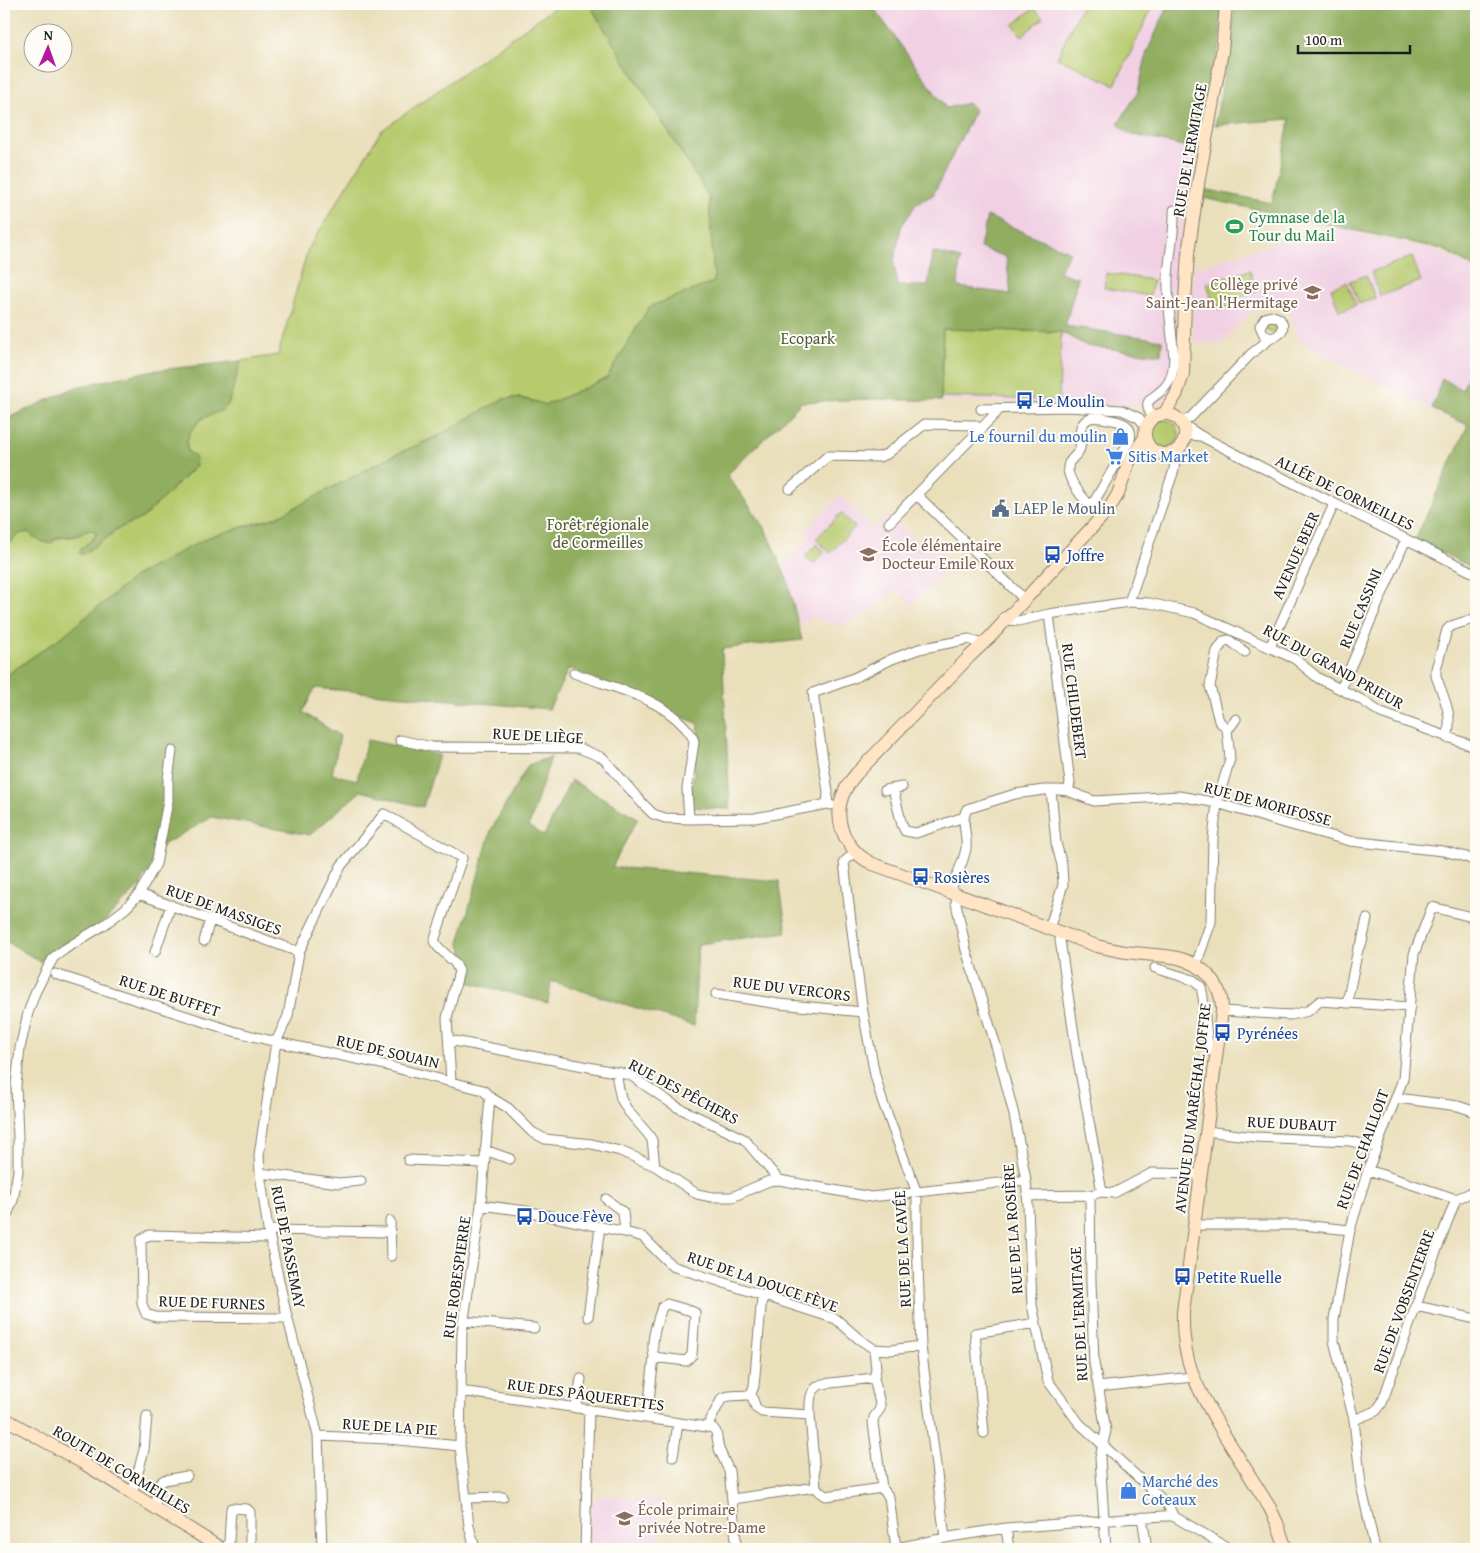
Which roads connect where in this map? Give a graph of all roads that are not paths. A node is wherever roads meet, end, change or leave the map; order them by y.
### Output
1 (1226, 4) edge
2 (1174, 210) dead end
3 (1185, 301) junction
4 (1262, 333) junction
5 (1272, 338) junction
6 (1260, 347) junction
7 (982, 409) dead end
8 (1000, 410) junction
9 (1183, 421) junction
10 (1152, 424) junction
11 (980, 430) junction
12 (1201, 436) junction
13 (1184, 438) junction
14 (1176, 450) junction
15 (1155, 451) junction
16 (1125, 476) junction
17 (790, 489) dead end
18 (917, 495) junction
19 (1334, 504) junction
20 (1091, 507) junction
21 (1100, 517) junction
22 (889, 523) dead end
23 (1406, 539) junction
24 (1476, 574) edge
25 (1021, 600) junction
26 (1129, 602) junction
27 (1049, 614) junction
28 (1476, 618) edge
29 (993, 630) junction
30 (1240, 633) junction
31 (1236, 645) junction
32 (1270, 647) junction
33 (1245, 652) dead end
34 (574, 673) dead end
35 (1341, 689) junction
36 (1236, 719) dead end
37 (1227, 729) junction
38 (1447, 738) junction
39 (400, 740) dead end
40 (1476, 747) edge
41 (172, 751) dead end
42 (893, 789) dead end
43 (1050, 790) junction
44 (1068, 791) junction
45 (1217, 803) junction
46 (834, 805) junction
47 (964, 817) junction
48 (688, 819) junction
49 (855, 852) junction
50 (1476, 861) edge
51 (139, 894) junction
52 (953, 894) junction
53 (171, 905) junction
54 (1476, 918) edge
55 (1367, 919) dead end
56 (210, 920) junction
57 (1049, 929) junction
58 (1062, 934) junction
59 (204, 941) dead end
60 (156, 952) dead end
61 (299, 952) junction
62 (1196, 965) junction
63 (1154, 968) dead end
64 (55, 974) dead end
65 (716, 994) dead end
66 (1347, 1003) junction
67 (1410, 1007) junction
68 (1222, 1011) junction
69 (863, 1012) junction
70 (449, 1040) junction
71 (276, 1042) junction
72 (1217, 1052) junction
73 (619, 1072) junction
74 (451, 1081) junction
75 (490, 1098) junction
76 (1397, 1098) junction
77 (1476, 1112) edge
78 (1206, 1131) junction
79 (1376, 1148) junction
80 (485, 1150) junction
81 (510, 1159) dead end
82 (408, 1160) dead end
83 (484, 1163) junction
84 (654, 1166) junction
85 (1368, 1170) junction
86 (260, 1173) junction
87 (1201, 1174) junction
88 (780, 1180) junction
89 (1026, 1180) junction
90 (361, 1181) dead end
91 (1476, 1190) edge
92 (917, 1192) junction
93 (1102, 1192) junction
94 (1090, 1195) junction
95 (1027, 1196) junction
96 (606, 1199) dead end
97 (1456, 1199) junction
98 (481, 1205) junction
99 (390, 1220) dead end
100 (4, 1223) edge
101 (1194, 1225) junction
102 (600, 1227) junction
103 (1350, 1230) junction
104 (390, 1232) junction
105 (625, 1232) junction
106 (269, 1234) junction
107 (391, 1256) dead end
108 (762, 1296) junction
109 (1416, 1306) junction
110 (588, 1317) dead end
111 (287, 1318) junction
112 (1476, 1319) edge
113 (463, 1320) junction
114 (1036, 1323) junction
115 (534, 1328) dead end
116 (921, 1346) junction
117 (874, 1349) junction
118 (654, 1357) junction
119 (1193, 1377) junction
120 (874, 1378) junction
121 (581, 1379) dead end
122 (1098, 1387) junction
123 (461, 1391) junction
124 (751, 1394) junction
125 (576, 1408) junction
126 (589, 1409) junction
127 (810, 1415) junction
128 (147, 1416) dead end
129 (4, 1418) edge
130 (648, 1418) junction
131 (1354, 1420) junction
132 (678, 1423) junction
133 (707, 1426) junction
134 (984, 1433) dead end
135 (318, 1436) junction
136 (460, 1446) junction
137 (1102, 1446) junction
138 (673, 1457) dead end
139 (187, 1476) dead end
140 (816, 1487) junction
141 (882, 1488) junction
142 (132, 1494) junction
143 (466, 1498) junction
144 (503, 1498) dead end
145 (733, 1499) junction
146 (155, 1508) junction
147 (1173, 1516) junction
148 (1142, 1517) junction
149 (1103, 1520) junction
150 (1006, 1528) junction
151 (945, 1538) junction
152 (907, 1548) edge
153 (224, 1549) edge
154 (250, 1549) edge
155 (322, 1549) edge
156 (475, 1549) edge
157 (585, 1549) edge
158 (737, 1549) edge
159 (894, 1549) edge
160 (1010, 1549) edge
161 (1106, 1549) edge
162 (1147, 1549) edge
163 (1230, 1549) edge
164 (1286, 1549) edge
165 (1375, 1549) edge

1 - 3 street, RUE DE L'ERMITAGE
2 - 10 street
3 - 9 street, RUE DE L'ERMITAGE
3 - 10 street, RUE DE L'ERMITAGE
4 - 5 street
4 - 5 street
4 - 6 street
5 - 6 street
6 - 9 street
7 - 8 street
8 - 10 street
8 - 11 street
9 - 10 street
9 - 12 street, ALLÉE DE CORMEILLES
9 - 13 street
10 - 15 street
10 - 16 street, RUE DE L'ERMITAGE
11 - 17 street
11 - 18 street
12 - 13 street
12 - 19 street, ALLÉE DE CORMEILLES
13 - 14 street
14 - 15 street
14 - 26 street
15 - 16 street
16 - 21 street, RUE DE L'ERMITAGE
18 - 22 street
18 - 25 street
19 - 23 street, ALLÉE DE CORMEILLES
19 - 32 street, AVENUE BEER
20 - 20 street
20 - 21 street
21 - 25 street, RUE DE L'ERMITAGE
23 - 24 street, ALLÉE DE CORMEILLES
23 - 35 street, RUE CASSINI
25 - 29 street, RUE DE L'ERMITAGE
26 - 27 street, RUE DU GRAND PRIEUR
26 - 30 street, RUE DU GRAND PRIEUR
27 - 29 street, RUE DU GRAND PRIEUR
27 - 44 street, RUE CHILDEBERT
28 - 38 street
29 - 46 street
29 - 46 street, RUE DU GRAND PRIEUR
30 - 31 street
30 - 32 street, RUE DU GRAND PRIEUR
31 - 33 street
31 - 37 street
32 - 35 street, RUE DU GRAND PRIEUR
34 - 48 street
35 - 38 street, RUE DU GRAND PRIEUR
36 - 37 street
37 - 45 street
38 - 40 street, RUE DU GRAND PRIEUR
39 - 48 street, RUE DE LIÈGE
41 - 51 street
42 - 47 street, RUE DE MORIFOSSE
43 - 44 street, RUE DE MORIFOSSE
43 - 47 street, RUE DE MORIFOSSE
43 - 57 street
44 - 45 street, RUE DE MORIFOSSE
45 - 50 street, RUE DE MORIFOSSE
45 - 62 street
46 - 48 street, RUE DE LIÈGE
46 - 49 street, AVENUE DU MARÉCHAL JOFFRE
47 - 52 street
49 - 52 street, AVENUE DU MARÉCHAL JOFFRE
49 - 69 street, RUE DE LA CAVÉE
51 - 53 street, RUE DE MASSIGES
51 - 100 street
52 - 57 street, AVENUE DU MARÉCHAL JOFFRE
52 - 89 street, RUE DE LA ROSIÈRE
53 - 56 street, RUE DE MASSIGES
53 - 60 street
54 - 67 street, RUE DE CHAILLOIT
55 - 66 street
56 - 59 street
56 - 61 street, RUE DE MASSIGES
57 - 58 street, AVENUE DU MARÉCHAL JOFFRE
58 - 62 street, AVENUE DU MARÉCHAL JOFFRE
58 - 93 street
61 - 70 street, RUE DE PASSEMAY
61 - 71 street, RUE DE PASSEMAY
62 - 68 street, AVENUE DU MARÉCHAL JOFFRE
63 - 72 street
64 - 71 street, RUE DE BUFFET
65 - 69 street, RUE DU VERCORS
66 - 67 street
66 - 68 street
67 - 76 street, RUE DE CHAILLOIT
68 - 72 street, AVENUE DU MARÉCHAL JOFFRE
69 - 92 street, RUE DE LA CAVÉE
70 - 73 street, RUE DES PÊCHERS
70 - 74 street
71 - 74 street, RUE DE SOUAIN
71 - 86 street, RUE DE PASSEMAY
72 - 78 street, AVENUE DU MARÉCHAL JOFFRE
73 - 84 street
73 - 88 street, RUE DES PÊCHERS
74 - 75 street, RUE DE SOUAIN
75 - 80 street, RUE ROBESPIERRE
75 - 84 street, RUE DE SOUAIN
76 - 77 street
76 - 79 street, RUE DE CHAILLOIT
78 - 79 street, RUE DUBAUT
78 - 87 street, AVENUE DU MARÉCHAL JOFFRE
79 - 85 street, RUE DE CHAILLOIT
80 - 81 street
80 - 83 street, RUE ROBESPIERRE
82 - 83 street
83 - 98 street, RUE ROBESPIERRE
84 - 88 street, RUE DE SOUAIN
85 - 97 street
85 - 103 street, RUE DE CHAILLOIT
86 - 90 street
86 - 106 street, RUE DE PASSEMAY
87 - 93 street
87 - 101 street, AVENUE DU MARÉCHAL JOFFRE
88 - 92 street
89 - 92 street
89 - 95 street, RUE DE LA ROSIÈRE
91 - 97 street
92 - 116 street, RUE DE LA CAVÉE
93 - 94 street
94 - 95 street
94 - 122 street, RUE DE L'ERMITAGE
95 - 114 street, RUE DE LA ROSIÈRE
96 - 105 street
97 - 109 street, RUE DE VOBSENTERRE
98 - 102 street, RUE DE LA DOUCE FÈVE
98 - 113 street, RUE ROBESPIERRE
99 - 104 street
101 - 103 street
101 - 119 street, AVENUE DU MARÉCHAL JOFFRE
102 - 105 street, RUE DE LA DOUCE FÈVE
102 - 110 street
103 - 131 street, RUE DE CHAILLOIT
104 - 106 street
104 - 107 street
105 - 108 street, RUE DE LA DOUCE FÈVE
106 - 111 street, RUE DE PASSEMAY
106 - 111 street, RUE DE FURNES
108 - 117 street, RUE DE LA DOUCE FÈVE
108 - 124 street
109 - 112 street
109 - 131 street, RUE DE VOBSENTERRE
111 - 135 street, RUE DE PASSEMAY
113 - 115 street
113 - 123 street, RUE ROBESPIERRE
114 - 134 street
114 - 137 street, RUE DE LA ROSIÈRE
116 - 117 street
116 - 151 street, RUE DE LA CAVÉE
117 - 120 street
118 - 118 street
118 - 130 street
119 - 122 street
119 - 164 street, AVENUE DU MARÉCHAL JOFFRE
120 - 127 street
120 - 141 street
121 - 125 street
122 - 137 street, RUE DE L'ERMITAGE
123 - 125 street, RUE DES PÂQUERETTES
123 - 136 street, RUE ROBESPIERRE
124 - 127 street
124 - 133 street
125 - 126 street, RUE DES PÂQUERETTES
126 - 130 street, RUE DES PÂQUERETTES
126 - 157 street
127 - 140 street
128 - 142 street
129 - 142 street, ROUTE DE CORMEILLES
130 - 132 street, RUE DES PÂQUERETTES
131 - 165 street, RUE DE CHAILLOIT
132 - 133 street, RUE DES PÂQUERETTES
132 - 138 street
133 - 145 street
135 - 136 street, RUE DE LA PIE
135 - 155 street, RUE DE PASSEMAY
136 - 143 street, RUE ROBESPIERRE
137 - 147 street, RUE DE LA ROSIÈRE
137 - 149 street, RUE DE L'ERMITAGE
139 - 146 street
140 - 141 street
140 - 145 street
141 - 159 street
142 - 146 street, ROUTE DE CORMEILLES
143 - 144 street
143 - 156 street, RUE ROBESPIERRE
145 - 158 street
146 - 153 street, ROUTE DE CORMEILLES
147 - 148 street
147 - 163 street
148 - 149 street
148 - 162 street
149 - 150 street
149 - 161 street, RUE DE L'ERMITAGE
150 - 151 street
150 - 160 street
151 - 152 street
152 - 159 street
153 - 154 street

